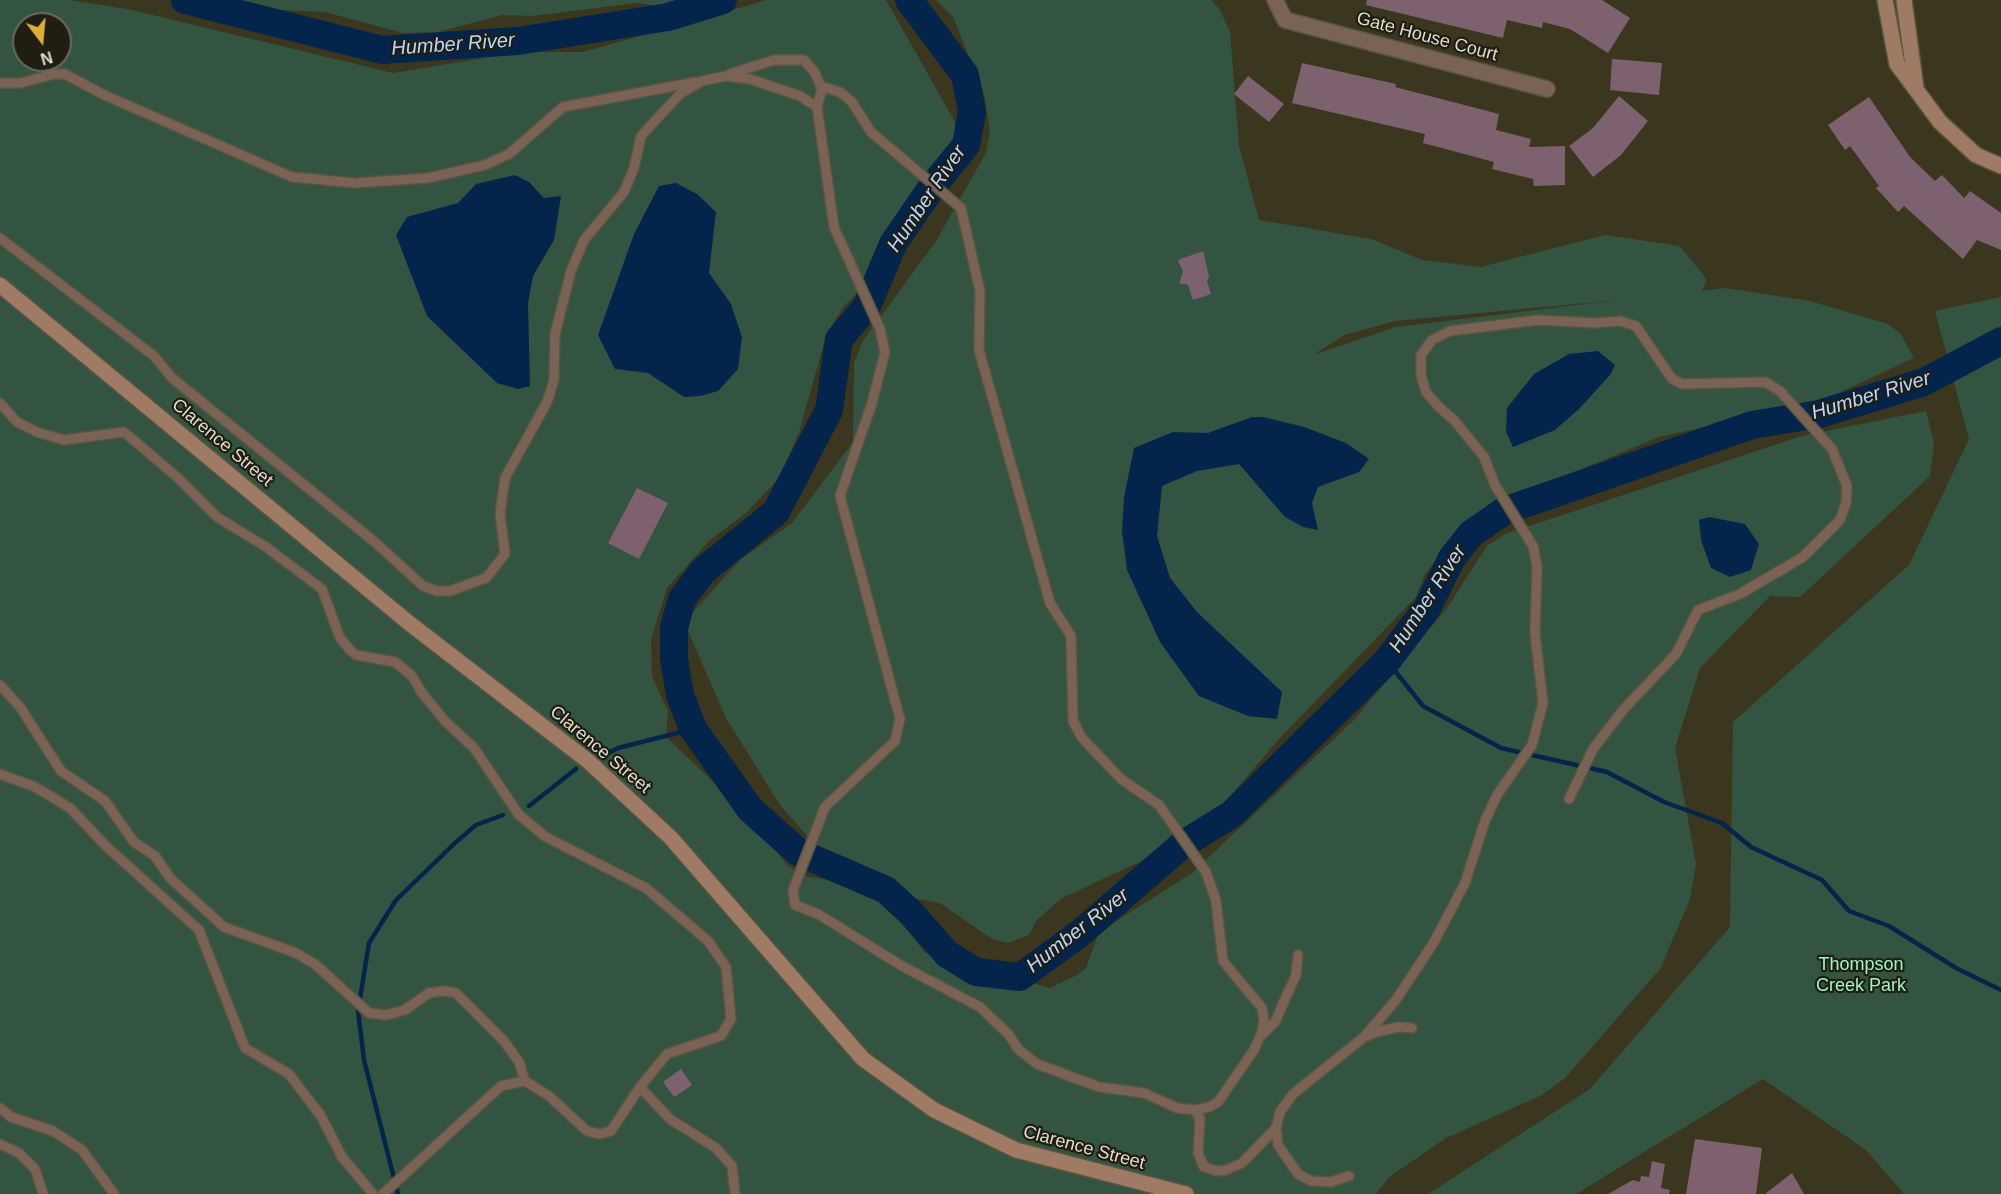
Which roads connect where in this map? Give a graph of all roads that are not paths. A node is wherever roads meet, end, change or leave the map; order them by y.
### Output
1 (1275, 0) edge
2 (1885, 0) edge
3 (1904, 0) edge
4 (722, 76) junction
5 (702, 81) junction
6 (0, 83) edge
7 (820, 86) junction
8 (1916, 88) junction
9 (1547, 89) dead end
10 (817, 107) junction
11 (2001, 166) edge
12 (0, 238) edge
13 (0, 285) edge
14 (0, 403) edge
15 (0, 685) edge
16 (0, 774) edge
17 (1569, 798) dead end
18 (1298, 955) dead end
19 (1412, 1028) dead end
20 (1259, 1037) junction
21 (1355, 1044) junction
22 (525, 1081) junction
23 (640, 1087) junction
24 (0, 1108) edge
25 (1195, 1110) junction
26 (1276, 1128) junction
27 (0, 1144) edge
28 (1349, 1176) dead end
29 (385, 1192) edge
30 (43, 1194) edge
31 (114, 1194) edge
32 (373, 1194) edge
33 (735, 1194) edge
34 (1186, 1194) edge

1 - 9 street, Gate House Court
2 - 8 street
3 - 8 street
4 - 5 lane
4 - 7 lane
4 - 10 lane
5 - 6 lane
5 - 12 lane
7 - 10 lane
7 - 20 lane
8 - 11 street
10 - 25 lane
13 - 34 street, Clarence Street
14 - 23 lane
15 - 22 lane
16 - 32 lane
17 - 21 lane
18 - 20 lane
19 - 21 lane
20 - 25 lane
21 - 26 lane
22 - 23 lane
22 - 29 lane
23 - 33 lane
24 - 31 lane
25 - 26 lane
26 - 28 lane
27 - 30 lane

